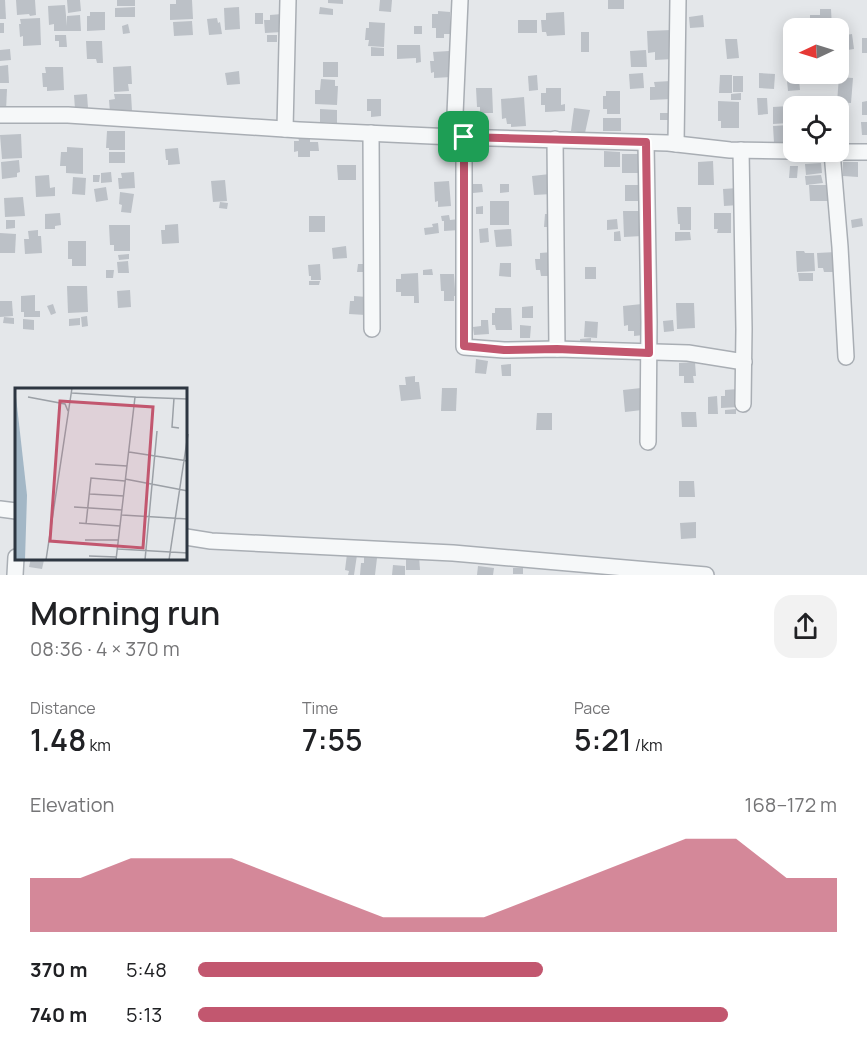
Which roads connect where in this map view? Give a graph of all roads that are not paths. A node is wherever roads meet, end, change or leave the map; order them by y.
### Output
1 (288, 0) edge
2 (460, 0) edge
3 (678, 0) edge
4 (0, 116) edge
5 (285, 129) junction
6 (371, 133) junction
7 (459, 137) junction
8 (555, 140) junction
9 (646, 142) junction
10 (676, 144) junction
11 (741, 150) junction
12 (783, 151) edge
13 (849, 152) edge
14 (867, 152) edge
15 (832, 162) edge
16 (372, 329) dead end
17 (557, 349) junction
18 (649, 353) junction
19 (846, 357) dead end
20 (744, 362) junction
21 (744, 404) dead end
22 (648, 442) dead end
23 (0, 509) edge
24 (15, 511) edge
25 (188, 537) edge
26 (16, 560) edge
27 (15, 575) edge
28 (706, 575) edge

1 - 5 street
2 - 7 street
3 - 10 street
4 - 5 street
5 - 6 street
6 - 7 street
6 - 16 street
7 - 8 street
7 - 17 street
8 - 9 street
8 - 17 street
9 - 10 street
9 - 18 street
10 - 11 street
11 - 12 street
11 - 20 street
13 - 14 street
15 - 19 street
17 - 18 street
18 - 20 street
18 - 22 street
20 - 21 street
23 - 24 street
25 - 28 street
26 - 27 street

